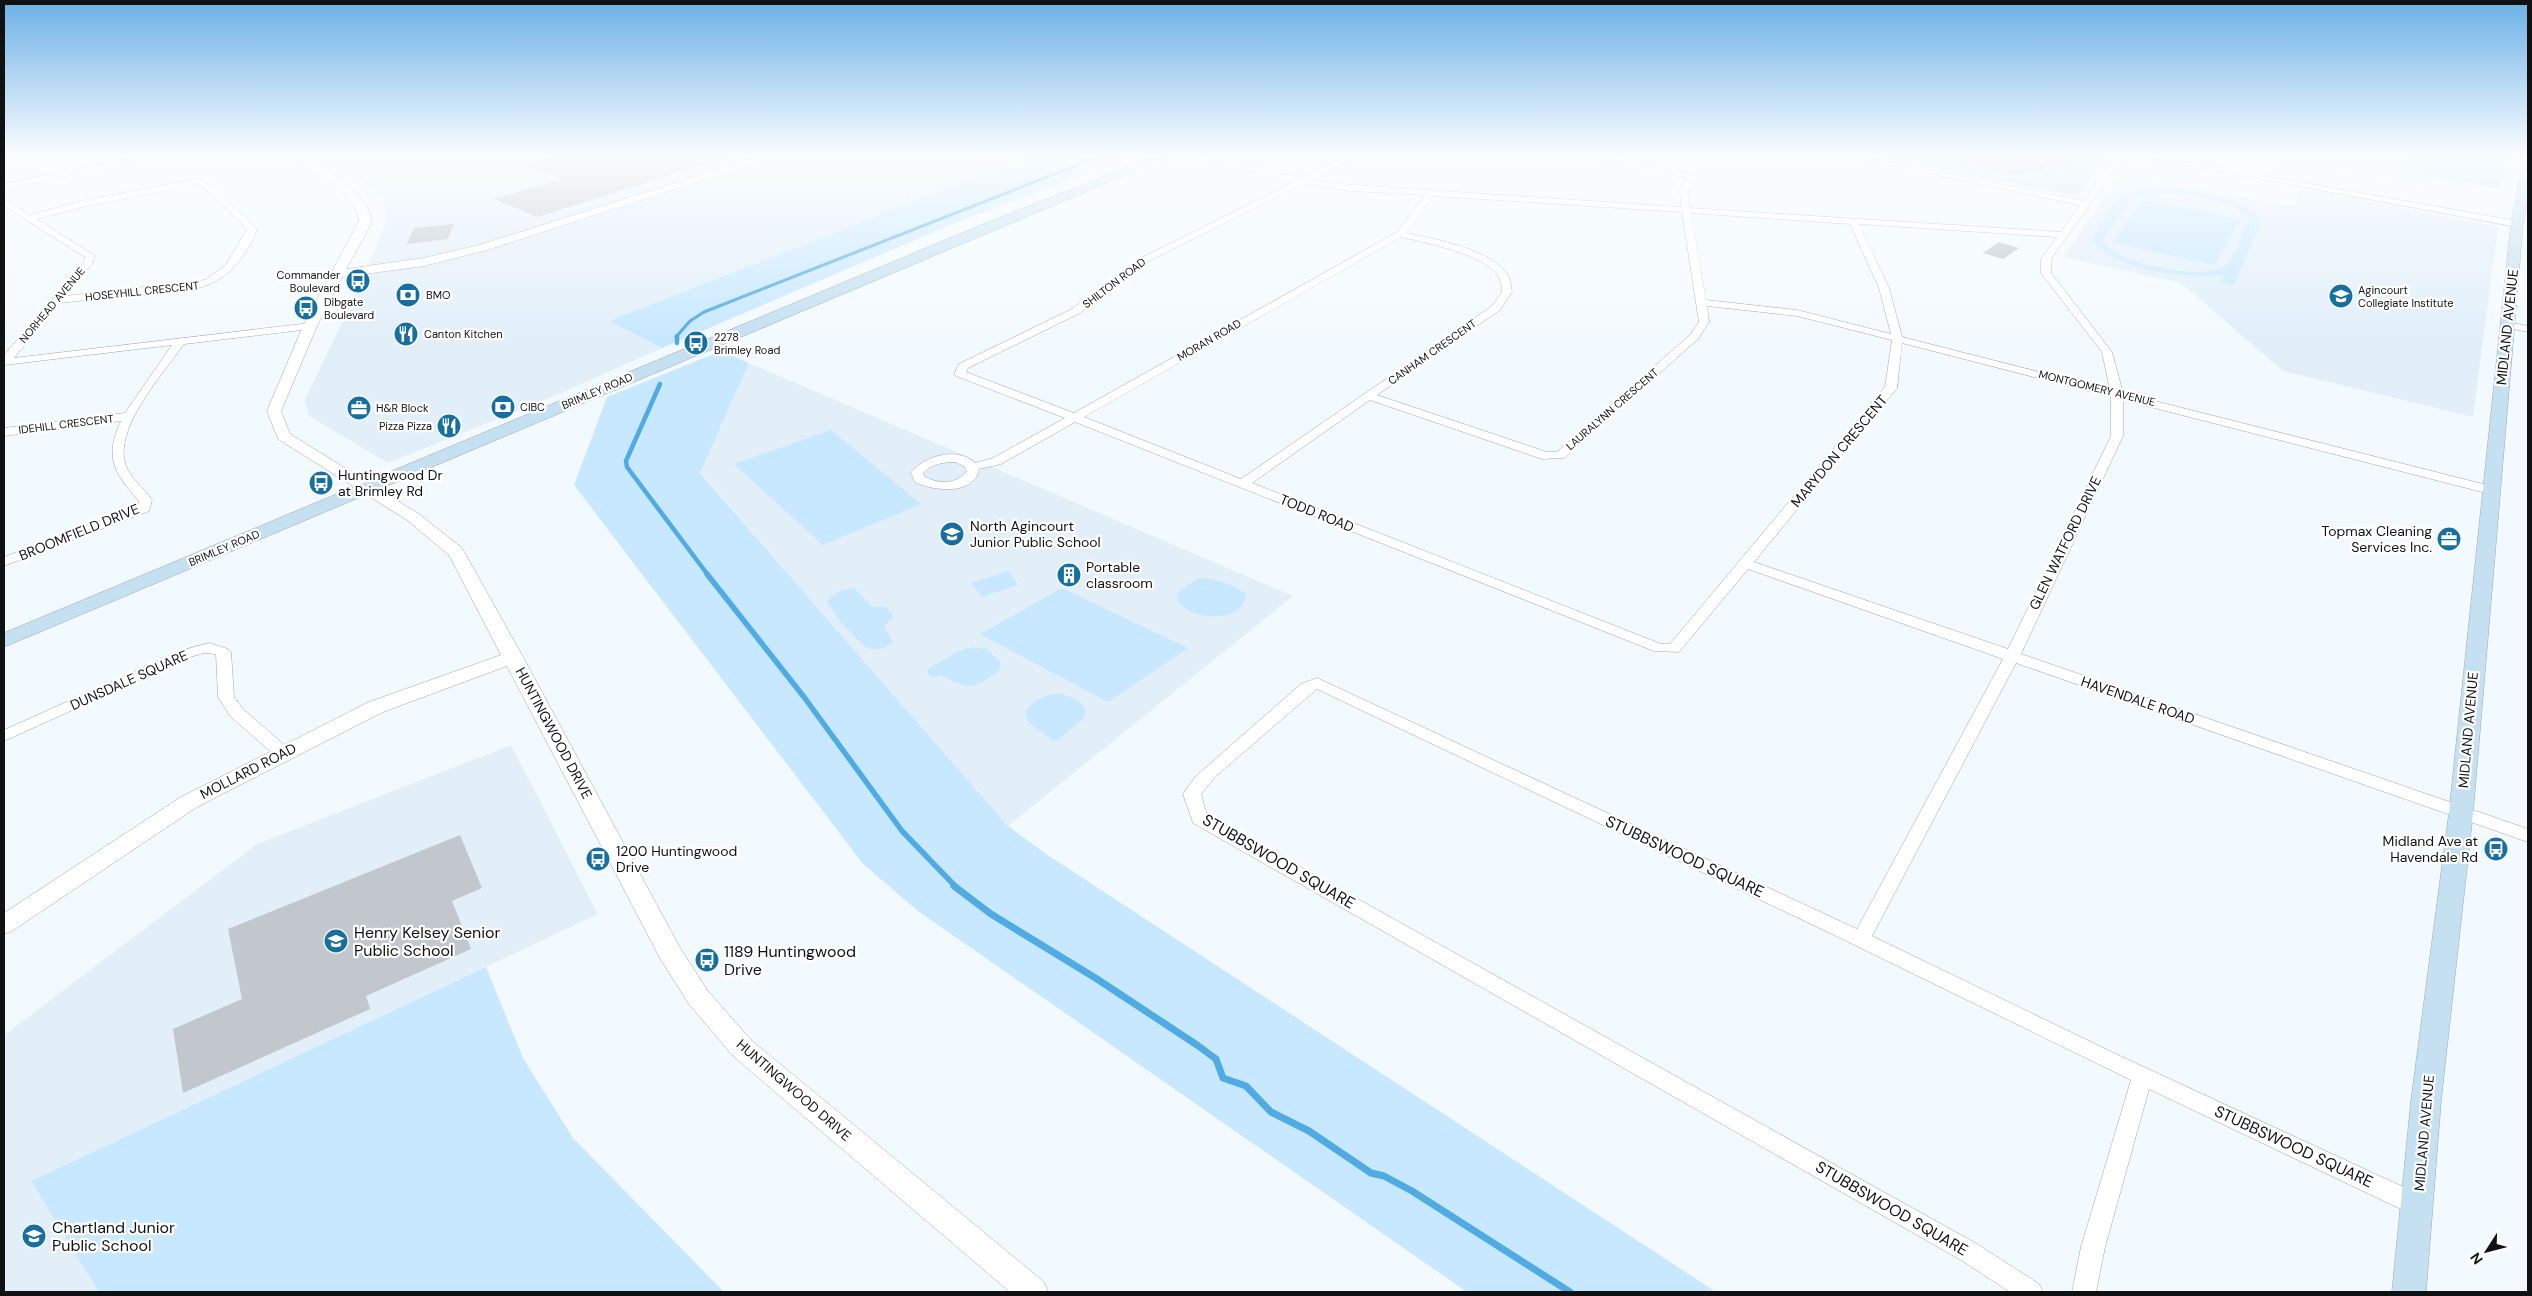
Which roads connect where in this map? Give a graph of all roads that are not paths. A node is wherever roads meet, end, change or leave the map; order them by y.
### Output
1 (34, 216) edge
2 (239, 216) edge
3 (364, 216) edge
4 (582, 216) edge
5 (1020, 216) edge
6 (1230, 216) edge
7 (1413, 216) edge
8 (1687, 216) edge
9 (1784, 216) edge
10 (2077, 216) edge
11 (2476, 216) edge
12 (2519, 216) edge
13 (28, 218) joint
14 (1853, 221) junction
15 (2517, 224) junction
16 (1400, 234) junction
17 (2062, 235) junction
18 (338, 274) junction
19 (58, 300) junction
20 (1701, 302) junction
21 (2508, 325) junction
22 (310, 326) junction
23 (2528, 329) edge
24 (1898, 337) junction
25 (180, 342) junction
26 (4, 362) edge
27 (960, 374) joint
28 (2117, 393) junction
29 (1368, 396) junction
30 (129, 416) junction
31 (1074, 416) junction
32 (4, 432) edge
33 (972, 467) dead end
34 (1243, 483) junction
35 (368, 488) junction
36 (2490, 490) junction
37 (4, 562) edge
38 (1747, 564) junction
39 (4, 642) edge
40 (1674, 649) joint
41 (2012, 656) junction
42 (514, 657) junction
43 (4, 736) edge
44 (283, 753) junction
45 (2461, 813) junction
46 (2528, 836) edge
47 (4, 925) edge
48 (1861, 940) junction
49 (2143, 1074) junction
50 (2417, 1205) junction
51 (1034, 1292) edge
52 (2031, 1292) edge
53 (2084, 1292) edge
54 (2408, 1292) edge

1 - 13 street, HOSEYHILL CRESCENT
2 - 19 street, HOSEYHILL CRESCENT
3 - 18 street, HUNTINGWOOD DRIVE
4 - 18 street
5 - 35 main road, BRIMLEY ROAD
6 - 27 street, SHILTON ROAD
7 - 16 street, MORAN ROAD
8 - 20 street, LAURALYNN CRESCENT
9 - 14 street
10 - 17 street, GLEN WATFORD DRIVE
11 - 15 street
12 - 15 main road, MIDLAND AVENUE
13 - 19 street, NORHEAD AVENUE
14 - 17 street
14 - 24 street, MARYDON CRESCENT
15 - 21 main road, MIDLAND AVENUE
16 - 29 street, CANHAM CRESCENT
16 - 31 street, MORAN ROAD
17 - 28 street, GLEN WATFORD DRIVE
18 - 22 street, HUNTINGWOOD DRIVE
19 - 26 street, NORHEAD AVENUE
20 - 24 street, MONTGOMERY AVENUE
20 - 29 street, LAURALYNN CRESCENT
21 - 23 street
21 - 36 main road, MIDLAND AVENUE
22 - 25 street
22 - 35 street, HUNTINGWOOD DRIVE
24 - 28 street, MONTGOMERY AVENUE
24 - 38 street, MARYDON CRESCENT
25 - 26 street
25 - 30 street, BROOMFIELD DRIVE
27 - 31 street, TODD ROAD
28 - 36 street, MONTGOMERY AVENUE
28 - 41 street, GLEN WATFORD DRIVE
29 - 34 street, CANHAM CRESCENT
30 - 32 street, IDEHILL CRESCENT
30 - 37 street, BROOMFIELD DRIVE
31 - 33 street, MORAN ROAD
31 - 34 street, TODD ROAD
34 - 40 street, TODD ROAD
35 - 39 main road, BRIMLEY ROAD
35 - 42 street, HUNTINGWOOD DRIVE
36 - 45 main road, MIDLAND AVENUE
38 - 40 street, MARYDON CRESCENT
38 - 41 street, HAVENDALE ROAD
41 - 45 street, HAVENDALE ROAD
41 - 48 street, GLEN WATFORD DRIVE
42 - 44 street, MOLLARD ROAD
42 - 51 street, HUNTINGWOOD DRIVE
43 - 44 street, DUNSDALE SQUARE
44 - 47 street, MOLLARD ROAD
45 - 46 street, HAVENDALE ROAD
45 - 50 main road, MIDLAND AVENUE
48 - 49 street, STUBBSWOOD SQUARE
48 - 52 street, STUBBSWOOD SQUARE
49 - 50 street, STUBBSWOOD SQUARE
49 - 53 street
50 - 54 main road, MIDLAND AVENUE

